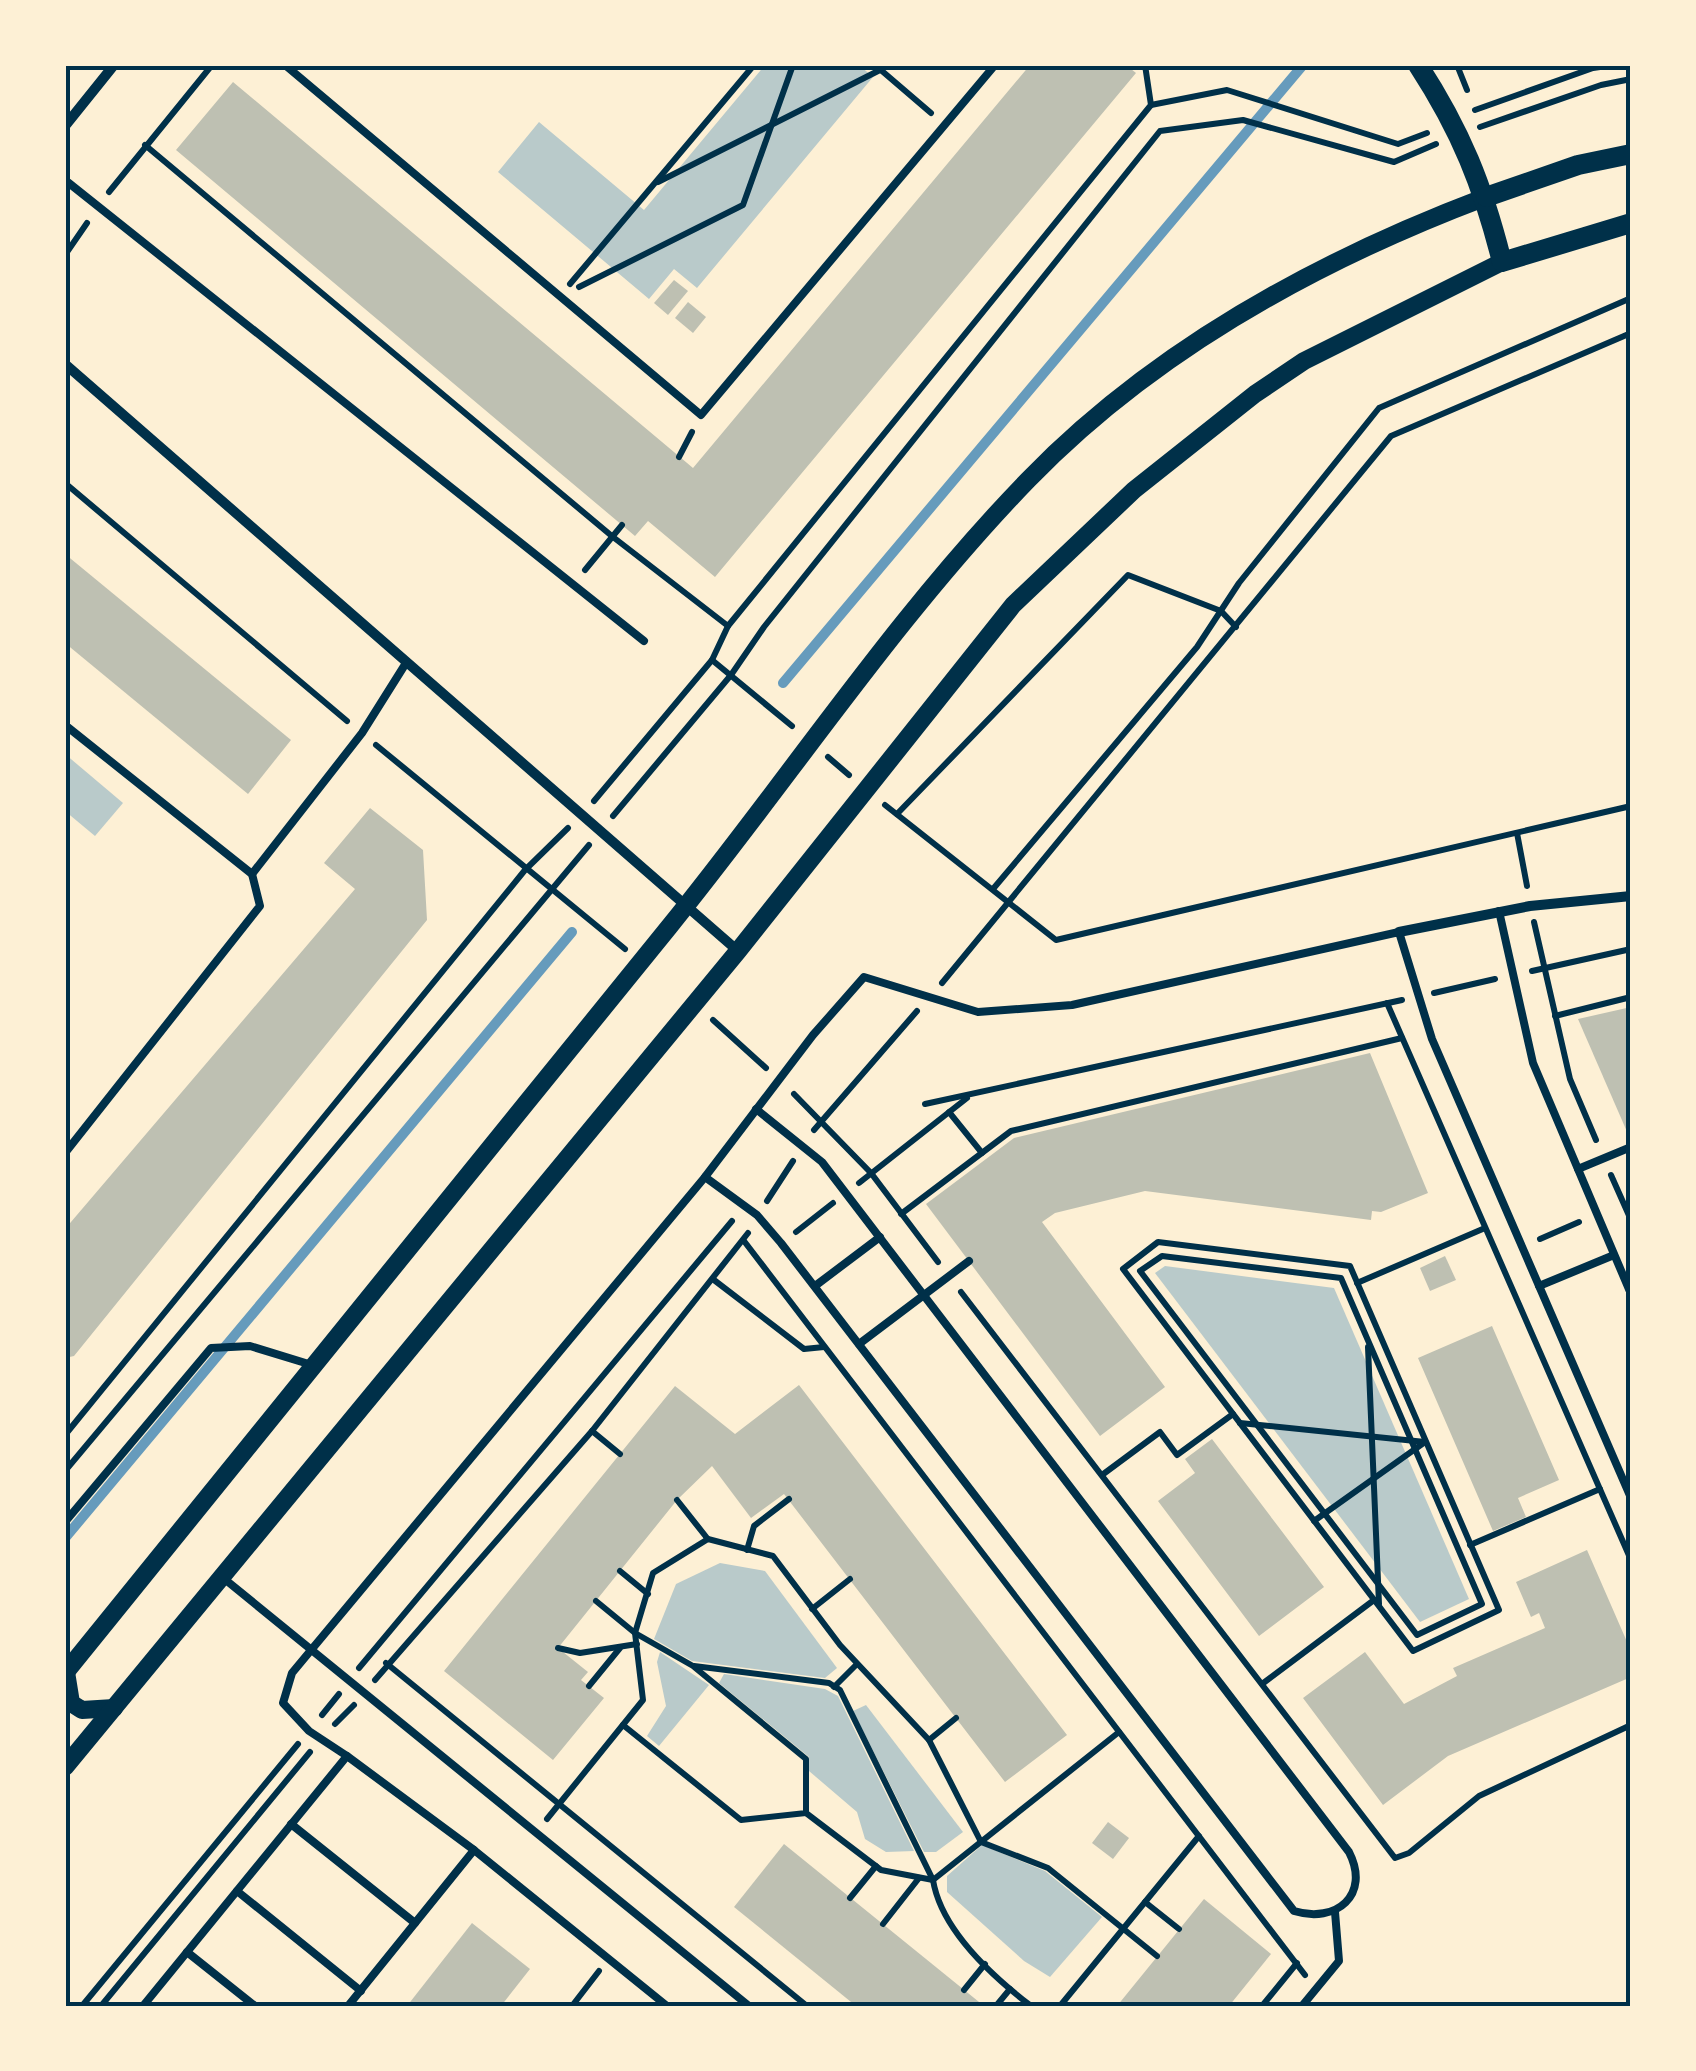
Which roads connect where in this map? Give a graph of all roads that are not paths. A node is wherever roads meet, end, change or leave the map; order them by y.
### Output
1 (114, 65) edge
2 (285, 65) edge
3 (996, 65) edge
4 (1418, 65) edge
5 (65, 126) edge
6 (1631, 154) edge
7 (65, 180) edge
8 (1486, 197) junction
9 (1631, 223) edge
10 (1502, 262) junction
11 (65, 364) edge
12 (644, 641) dead end
13 (406, 663) junction
14 (65, 725) edge
15 (252, 874) junction
16 (1631, 896) edge
17 (685, 907) junction
18 (1499, 911) junction
19 (1398, 932) junction
20 (738, 951) junction
21 (756, 1108) junction
22 (1631, 1147) edge
23 (65, 1153) edge
24 (1578, 1169) junction
25 (705, 1177) junction
26 (880, 1238) junction
27 (1614, 1255) junction
28 (969, 1261) dead end
29 (815, 1286) junction
30 (1539, 1286) junction
31 (1631, 1294) edge
32 (923, 1295) junction
33 (859, 1344) junction
34 (316, 1366) junction
35 (1631, 1498) edge
36 (65, 1522) edge
37 (222, 1577) junction
38 (309, 1649) junction
39 (65, 1672) edge
40 (114, 1708) junction
41 (347, 1756) junction
42 (65, 1767) edge
43 (292, 1824) junction
44 (474, 1850) junction
45 (237, 1892) junction
46 (1336, 1912) junction
47 (415, 1924) junction
48 (188, 1952) junction
49 (360, 1991) junction
50 (143, 2006) edge
51 (255, 2006) edge
52 (348, 2006) edge
53 (667, 2006) edge
54 (749, 2006) edge
55 (1302, 2006) edge

1 - 5 street
2 - 3 lane
4 - 8 main road
6 - 8 main road
7 - 12 lane
8 - 10 main road
8 - 17 street
9 - 10 main road
10 - 20 street
11 - 13 street
13 - 15 lane
13 - 17 street
14 - 15 lane
15 - 23 lane
16 - 18 street
17 - 20 street
17 - 34 street
18 - 19 street
18 - 24 lane
19 - 21 lane
19 - 30 lane
20 - 37 street
21 - 25 lane
21 - 26 lane
22 - 24 lane
24 - 27 lane
25 - 29 lane
25 - 38 lane
26 - 29 lane
26 - 32 lane
27 - 30 lane
27 - 31 lane
28 - 32 lane
29 - 33 lane
30 - 35 lane
32 - 33 lane
32 - 46 lane
33 - 46 lane
34 - 36 lane
34 - 39 street
37 - 38 lane
37 - 40 street
38 - 41 lane
38 - 54 lane
39 - 40 street
40 - 42 street
41 - 43 lane
41 - 44 lane
43 - 45 lane
43 - 47 lane
44 - 47 lane
44 - 53 lane
45 - 48 lane
45 - 49 lane
46 - 55 lane
47 - 49 lane
48 - 50 lane
48 - 51 lane
49 - 52 lane

